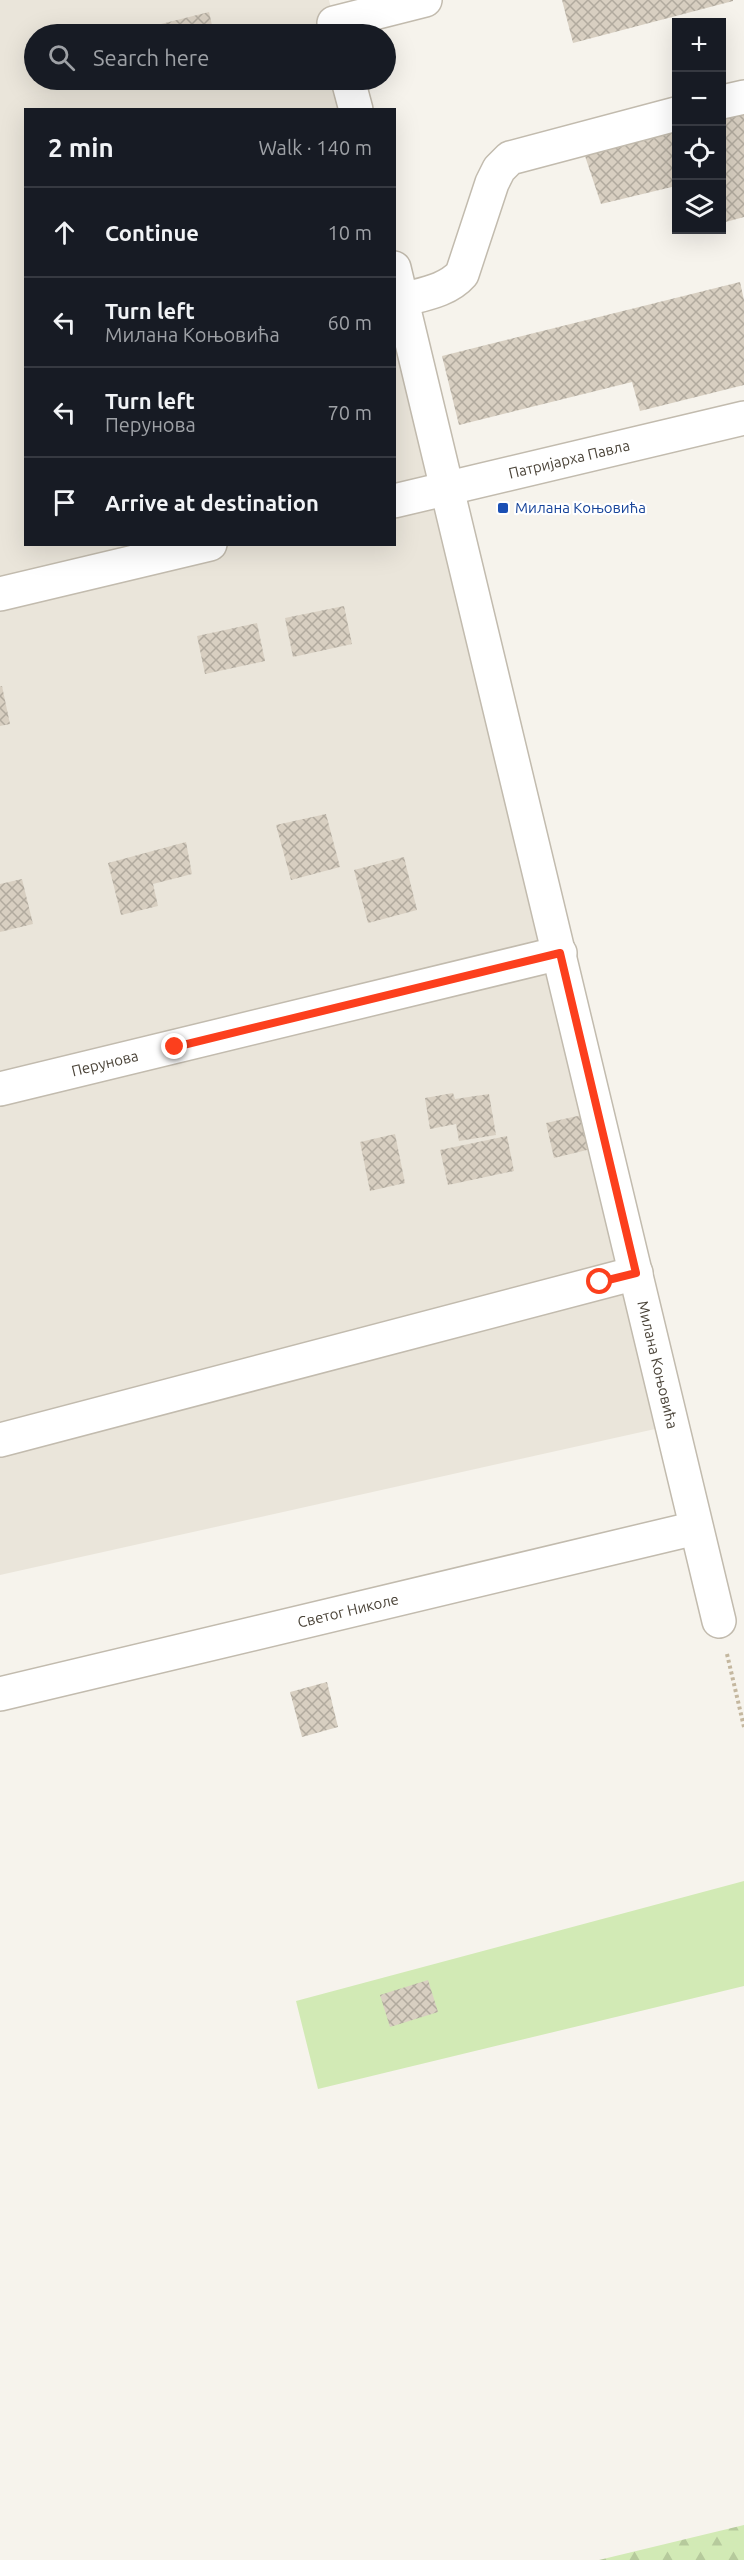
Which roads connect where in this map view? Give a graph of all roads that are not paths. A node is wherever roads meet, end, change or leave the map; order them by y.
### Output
1 (424, 0) edge
2 (333, 19) edge
3 (351, 90) edge
4 (744, 97) edge
5 (726, 101) edge
6 (355, 108) edge
7 (672, 115) edge
8 (396, 276) edge
9 (402, 300) junction
10 (744, 418) edge
11 (448, 488) junction
12 (396, 501) edge
13 (191, 547) edge
14 (0, 594) edge
15 (560, 953) junction
16 (0, 1089) edge
17 (636, 1273) junction
18 (0, 1440) edge
19 (696, 1528) junction
20 (719, 1621) road end
21 (0, 1694) edge

1 - 2 street
3 - 6 street
4 - 5 street
7 - 9 street
8 - 9 street, Милана Коњовића
9 - 11 street, Милана Коњовића
10 - 11 street, Патријарха Павла
11 - 12 street, Патријарха Павла
11 - 15 street, Милана Коњовића
13 - 14 street
15 - 16 street, Перунова
15 - 17 street, Милана Коњовића
17 - 18 street
17 - 19 street, Милана Коњовића
19 - 20 street, Милана Коњовића
19 - 21 street, Светог Николе

